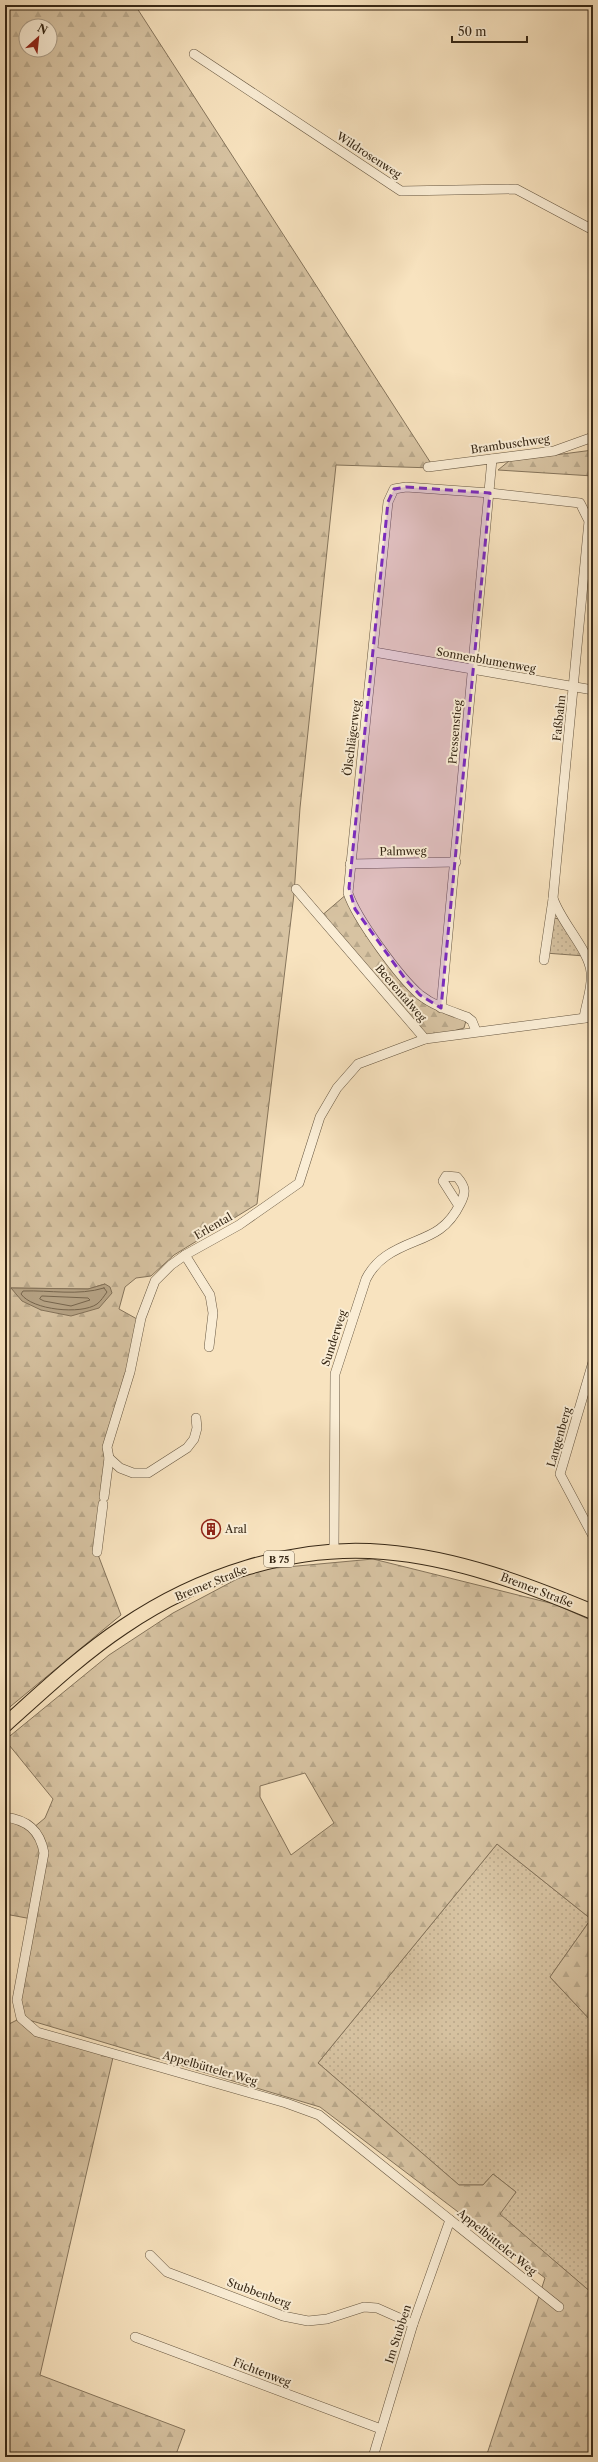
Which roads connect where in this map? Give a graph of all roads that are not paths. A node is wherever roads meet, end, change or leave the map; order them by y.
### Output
1 (194, 54) dead end
2 (593, 230) edge
3 (593, 437) edge
4 (492, 459) junction
5 (428, 467) dead end
6 (490, 492) junction
7 (374, 652) junction
8 (473, 670) junction
9 (574, 688) junction
10 (593, 690) edge
11 (456, 862) junction
12 (350, 864) junction
13 (296, 889) dead end
14 (553, 898) junction
15 (544, 960) dead end
16 (592, 970) edge
17 (441, 1008) junction
18 (589, 1017) edge
19 (476, 1031) junction
20 (425, 1039) junction
21 (459, 1206) dead end
22 (185, 1256) junction
23 (210, 1347) dead end
24 (593, 1362) edge
25 (196, 1418) dead end
26 (109, 1458) junction
27 (593, 1536) edge
28 (97, 1552) dead end
29 (334, 1552) junction
30 (593, 1612) edge
31 (5, 1725) edge
32 (5, 1817) edge
33 (450, 2220) junction
34 (150, 2255) dead end
35 (559, 2307) dead end
36 (413, 2324) junction
37 (135, 2337) dead end
38 (381, 2429) junction
39 (373, 2457) edge

1 - 2 street, Wildrosenweg
3 - 4 street, Brambuschweg
4 - 5 street, Brambuschweg
4 - 6 street, Pressenstieg
6 - 7 street, Ölschlägerweg
6 - 8 street, Pressenstieg
6 - 9 street, Faßbahn
7 - 8 street, Sonnenblumenweg
7 - 12 street, Ölschlägerweg
8 - 9 street, Sonnenblumenweg
8 - 11 street, Pressenstieg
9 - 10 street, Sonnenblumenweg
9 - 14 street, Faßbahn
11 - 12 street, Palmweg
11 - 17 street, Pressenstieg
12 - 17 street, Ölschlägerweg
13 - 20 street, Beerentalweg
14 - 15 street
14 - 16 street, Faßbahn
16 - 18 street, Faßbahn
17 - 19 street, Ölschlägerweg
18 - 19 street, Beerentalweg
19 - 20 street, Beerentalweg
20 - 22 street, Erlental
21 - 29 street, Sunderweg
22 - 23 street
22 - 26 street, Erlental
24 - 27 street, Langenberg
25 - 26 street
26 - 28 street, Erlental
29 - 30 main road, Bremer Straße / B 75
29 - 31 main road, Bremer Straße / B 75
32 - 33 street, Appelbütteler Weg
33 - 35 street, Appelbütteler Weg
33 - 36 street, Im Stubben
34 - 36 street, Stubbenberg
36 - 38 street, Im Stubben
37 - 38 street, Fichtenweg
38 - 39 street, Im Stubben

